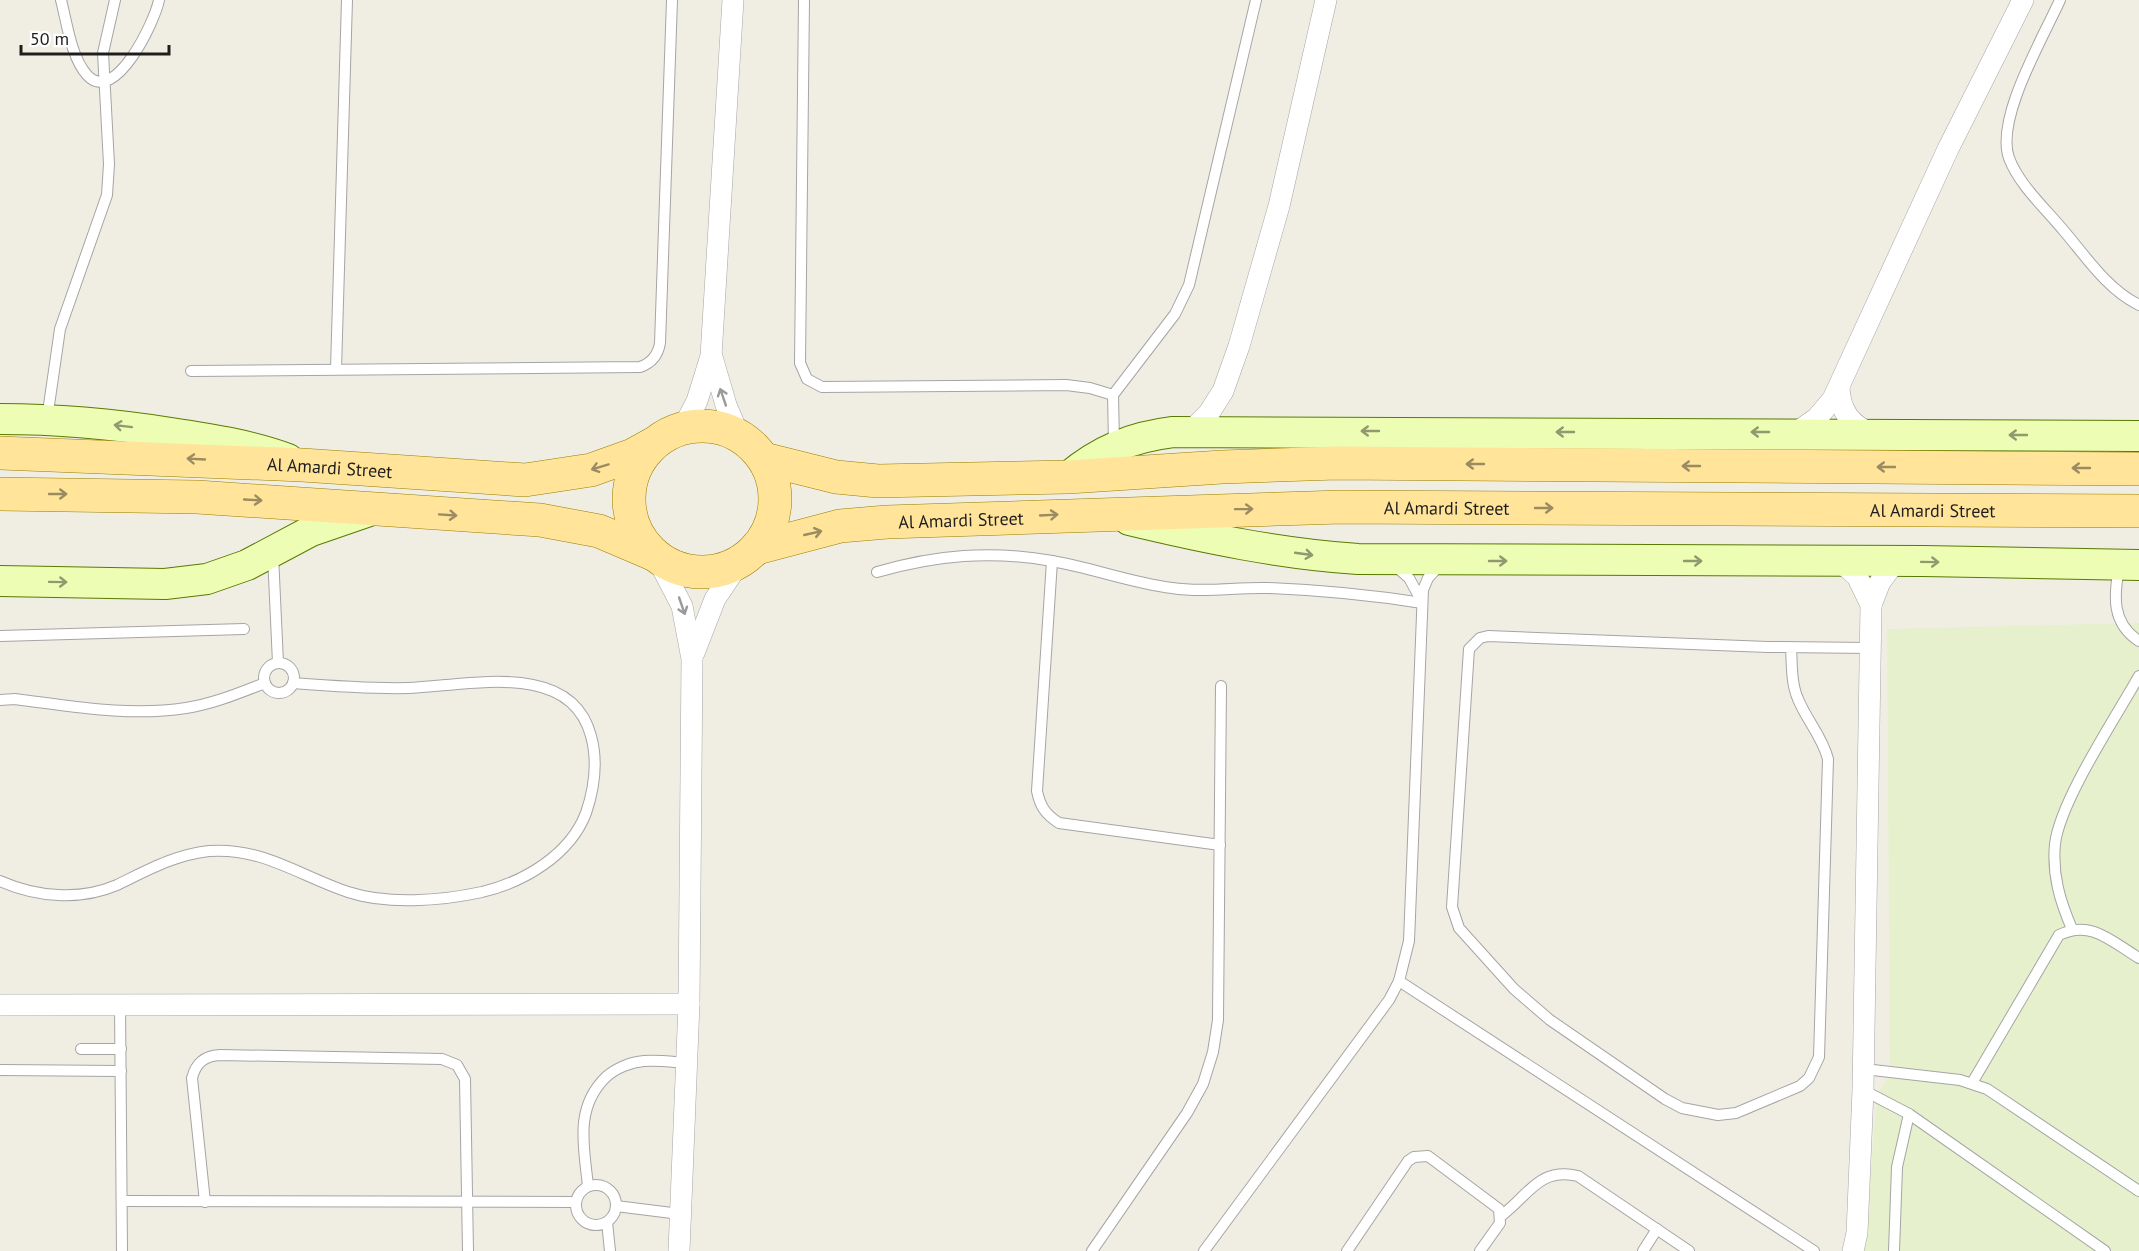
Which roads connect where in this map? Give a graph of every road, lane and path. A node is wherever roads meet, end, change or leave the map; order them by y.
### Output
1 (61, 0) edge
2 (115, 0) edge
3 (159, 0) edge
4 (347, 0) edge
5 (672, 0) edge
6 (733, 0) edge
7 (804, 0) edge
8 (1256, 0) edge
9 (1326, 0) edge
10 (2023, 0) edge
11 (2060, 0) edge
12 (105, 82) junction
13 (2139, 304) edge
14 (711, 356) junction
15 (336, 369) junction
16 (191, 370) dead end
17 (1839, 388) junction
18 (1223, 391) junction
19 (1113, 395) junction
20 (0, 418) edge
21 (46, 419) junction
22 (683, 428) junction
23 (1190, 432) junction
24 (1243, 432) junction
25 (1797, 432) junction
26 (1873, 434) junction
27 (739, 436) junction
28 (2139, 436) edge
29 (653, 444) junction
30 (1114, 446) junction
31 (0, 453) edge
32 (764, 459) junction
33 (302, 465) junction
34 (2139, 469) edge
35 (1068, 477) junction
36 (0, 494) edge
37 (374, 510) junction
38 (2139, 511) edge
39 (1102, 513) junction
40 (273, 551) junction
41 (655, 556) junction
42 (748, 556) junction
43 (1446, 560) junction
44 (1052, 561) junction
45 (1389, 561) junction
46 (1840, 562) junction
47 (1895, 562) junction
48 (2129, 565) edge
49 (877, 572) dead end
50 (0, 581) edge
51 (1422, 603) junction
52 (1871, 605) junction
53 (244, 629) dead end
54 (0, 636) edge
55 (2139, 641) edge
56 (1791, 647) junction
57 (1871, 648) junction
58 (692, 659) junction
59 (278, 663) junction
60 (2139, 676) edge
61 (265, 683) junction
62 (293, 683) junction
63 (1221, 686) dead end
64 (0, 700) edge
65 (1220, 845) junction
66 (0, 881) edge
67 (2072, 928) junction
68 (2139, 958) edge
69 (1399, 981) junction
70 (120, 1004) junction
71 (689, 1004) junction
72 (0, 1005) edge
73 (81, 1049) dead end
74 (121, 1049) junction
75 (686, 1063) junction
76 (0, 1070) edge
77 (121, 1071) junction
78 (1863, 1080) junction
79 (1972, 1083) junction
80 (1909, 1114) junction
81 (588, 1186) junction
82 (2139, 1191) edge
83 (122, 1201) junction
84 (205, 1202) junction
85 (576, 1202) junction
86 (467, 1203) junction
87 (616, 1206) junction
88 (680, 1214) junction
89 (1501, 1216) junction
90 (607, 1222) junction
91 (1657, 1229) junction
92 (122, 1251) edge
93 (468, 1251) edge
94 (610, 1251) edge
95 (679, 1251) edge
96 (1092, 1251) edge
97 (1204, 1251) edge
98 (1347, 1251) edge
99 (1480, 1251) edge
100 (1643, 1251) edge
101 (1689, 1251) edge
102 (1814, 1251) edge
103 (1853, 1251) edge
104 (1894, 1251) edge
105 (2105, 1251) edge

1 - 12 lane
2 - 12 lane
3 - 12 lane
4 - 15 lane
5 - 15 lane
6 - 14 street
7 - 19 lane
8 - 19 lane
9 - 18 street
10 - 17 street
11 - 13 lane
12 - 21 lane
14 - 22 street
27 -> 14 street
15 - 16 lane
17 - 25 street
17 - 26 street
18 - 23 street
18 - 24 street
19 - 30 lane
20 - 21 street
33 -> 21 street
22 - 27 main road
22 - 29 main road
23 - 24 street
23 - 30 street
25 -> 24 street
25 - 26 street
28 -> 26 street
27 - 32 main road
29 -> 33 main road, Al Amardi Street
29 - 41 main road
30 - 35 street
33 -> 31 main road, Al Amardi Street
32 - 35 main road
32 - 42 main road
34 -> 35 main road
36 -> 37 main road
37 - 40 street
37 -> 41 main road
39 -> 38 main road, Al Amardi Street
42 -> 39 main road, Al Amardi Street
39 -> 45 street
50 -> 40 street
40 - 59 lane
41 - 42 main road
41 -> 58 street
42 - 58 street
43 - 45 street
43 -> 46 street
43 - 51 lane
44 - 49 lane
44 - 51 lane
44 - 65 lane
45 - 51 lane
46 - 47 street
46 - 52 street
47 -> 48 street
47 - 52 street
48 - 55 lane
51 - 69 lane
52 - 57 street
53 - 54 lane
56 - 56 lane
56 - 57 lane
57 - 78 street
58 - 71 street
59 - 61 lane
59 - 62 lane
60 - 67 lane
61 - 62 lane
61 - 64 lane
62 - 66 lane
63 - 65 lane
65 - 96 lane
67 - 68 lane
67 - 79 lane
69 - 97 lane
69 - 102 lane
70 - 71 street
70 - 72 street
70 - 74 lane
71 - 75 street
73 - 74 lane
74 - 77 lane
75 - 81 lane
75 - 88 street
76 - 77 lane
77 - 83 lane
78 - 79 lane
78 - 80 lane
78 - 103 street
79 - 82 lane
80 - 104 lane
80 - 105 lane
81 - 85 lane
81 - 87 lane
83 - 84 lane
83 - 92 lane
84 - 86 lane
84 - 86 lane
85 - 86 lane
85 - 90 lane
86 - 93 lane
87 - 88 lane
87 - 90 lane
88 - 95 street
89 - 91 lane
89 - 98 lane
89 - 99 lane
90 - 94 lane
91 - 100 lane
91 - 101 lane

